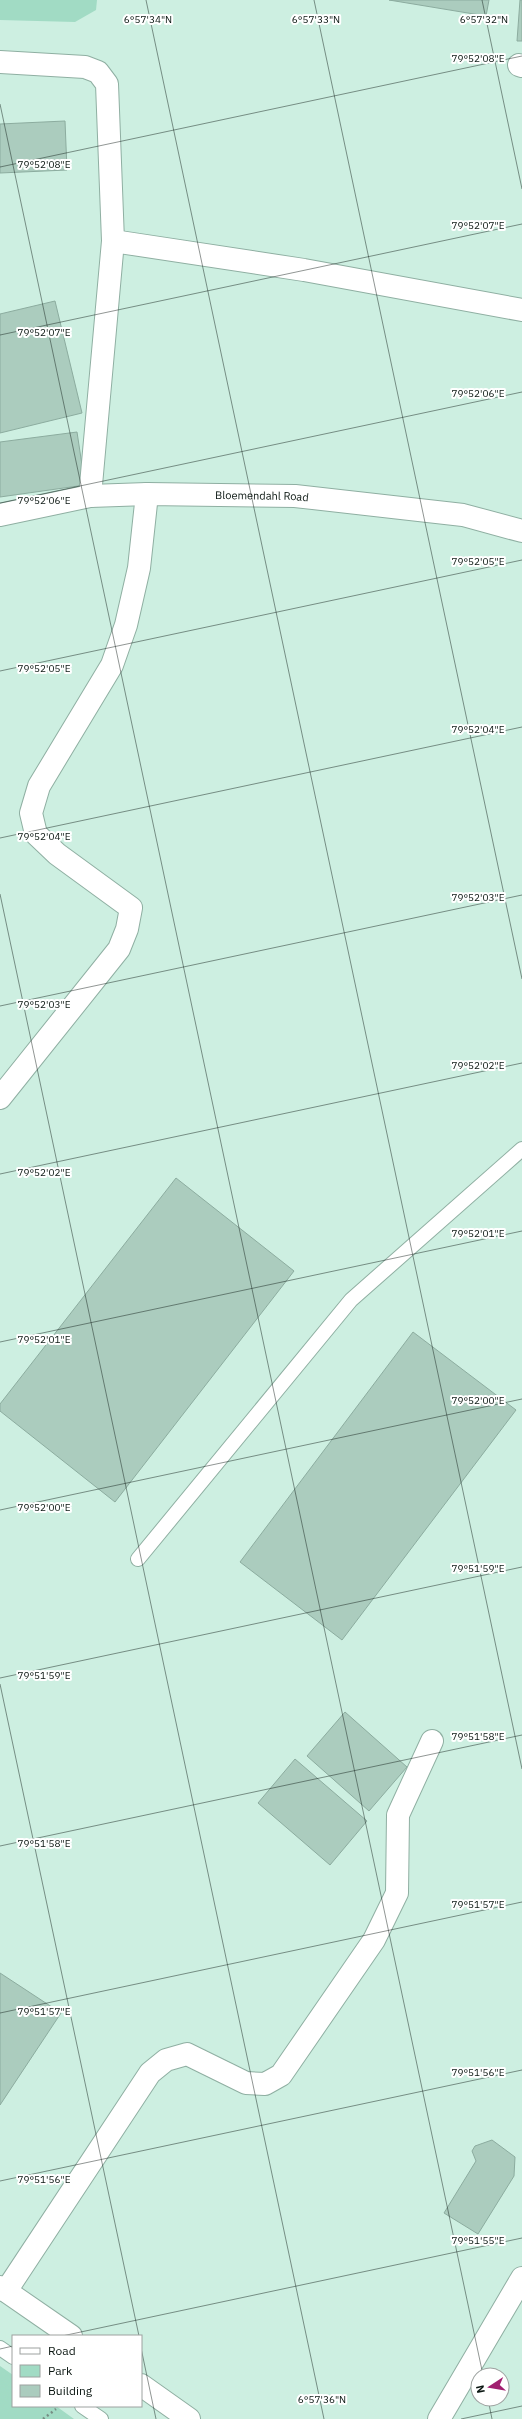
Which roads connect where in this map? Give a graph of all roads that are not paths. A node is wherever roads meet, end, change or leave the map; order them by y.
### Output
1 (0, 62) edge
2 (113, 241) junction
3 (522, 310) edge
4 (147, 494) junction
5 (90, 496) junction
6 (0, 515) edge
7 (522, 531) edge
8 (0, 1098) edge
9 (522, 1149) edge
10 (138, 1559) dead end
11 (432, 1741) dead end
12 (522, 2278) edge
13 (3, 2289) edge
14 (70, 2335) edge
15 (0, 2348) edge
16 (12, 2356) edge
17 (142, 2386) edge
18 (83, 2407) edge
19 (101, 2419) edge
20 (190, 2419) edge
21 (439, 2419) edge

1 - 2 street
2 - 3 street
2 - 5 street
4 - 5 street, Bloemendahl Road
4 - 7 street, Bloemendahl Road
4 - 8 street
5 - 6 street, Bloemendahl Road
9 - 10 lane
11 - 13 street
12 - 21 street
13 - 14 street
15 - 16 lane
17 - 20 street
18 - 19 lane

